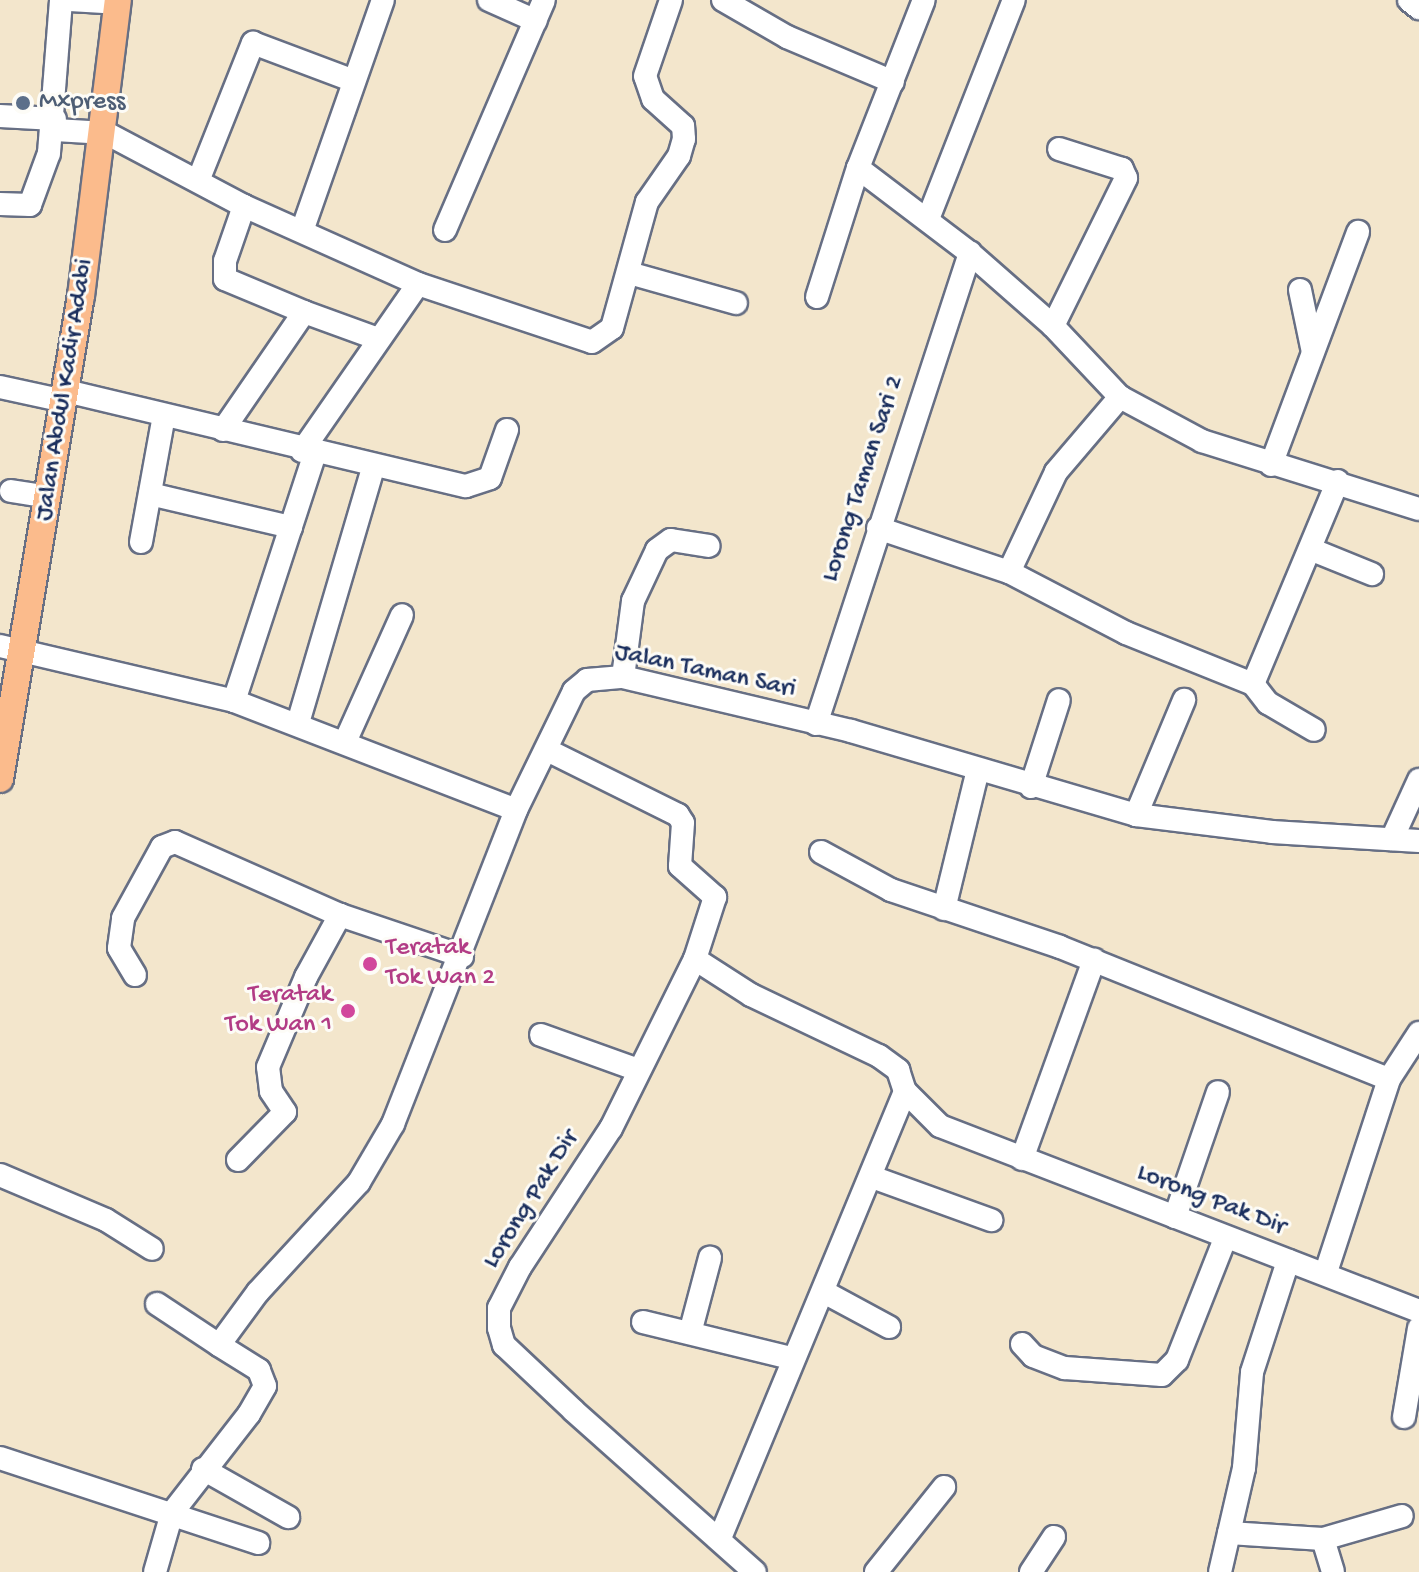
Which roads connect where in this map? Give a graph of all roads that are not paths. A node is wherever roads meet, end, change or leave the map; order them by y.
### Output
1 (61, 0) edge
2 (68, 0) edge
3 (383, 0) edge
4 (489, 0) edge
5 (671, 0) edge
6 (723, 0) edge
7 (924, 0) edge
8 (1014, 0) edge
9 (1409, 0) edge
10 (118, 2) edge
11 (1419, 8) edge
12 (540, 10) edge
13 (354, 81) junction
14 (893, 82) junction
15 (0, 116) edge
16 (55, 124) junction
17 (106, 133) junction
18 (1059, 149) dead end
19 (858, 168) junction
20 (198, 181) junction
21 (0, 204) edge
22 (244, 206) junction
23 (928, 219) junction
24 (445, 230) dead end
25 (302, 231) junction
26 (1358, 232) dead end
27 (970, 253) junction
28 (629, 273) junction
29 (418, 284) junction
30 (1300, 290) dead end
31 (817, 297) dead end
32 (736, 303) dead end
33 (304, 312) junction
34 (1053, 326) junction
35 (378, 339) junction
36 (1313, 353) junction
37 (0, 387) edge
38 (65, 396) junction
39 (1120, 397) junction
40 (164, 416) junction
41 (223, 430) junction
42 (507, 430) dead end
43 (309, 452) junction
44 (374, 465) junction
45 (1271, 465) junction
46 (1338, 481) junction
47 (11, 491) dead end
48 (150, 494) junction
49 (49, 497) junction
50 (1419, 509) edge
51 (291, 527) junction
52 (878, 528) junction
53 (141, 542) dead end
54 (709, 546) dead end
55 (1310, 549) junction
56 (1013, 566) junction
57 (1372, 574) dead end
58 (1071, 588) dead end
59 (402, 615) dead end
60 (11, 649) edge
61 (623, 677) junction
62 (1253, 684) junction
63 (1059, 700) dead end
64 (1184, 700) dead end
65 (234, 701) junction
66 (298, 723) junction
67 (816, 724) junction
68 (1314, 730) dead end
69 (345, 742) junction
70 (547, 750) junction
71 (978, 770) junction
72 (0, 779) edge
73 (1419, 780) edge
74 (1031, 787) junction
75 (516, 810) junction
76 (1136, 815) junction
77 (1392, 839) junction
78 (1419, 841) edge
79 (821, 852) dead end
80 (944, 909) junction
81 (340, 915) junction
82 (462, 956) junction
83 (695, 959) junction
84 (1094, 960) junction
85 (135, 975) dead end
86 (1419, 1033) edge
87 (541, 1035) dead end
88 (638, 1070) junction
89 (1389, 1079) junction
90 (905, 1091) junction
91 (1218, 1092) dead end
92 (1022, 1159) junction
93 (238, 1160) dead end
94 (0, 1175) edge
95 (872, 1177) junction
96 (1175, 1217) junction
97 (991, 1220) dead end
98 (1225, 1239) junction
99 (152, 1249) dead end
100 (710, 1258) dead end
101 (1288, 1261) junction
102 (1326, 1272) junction
103 (824, 1292) junction
104 (157, 1304) dead end
105 (1419, 1311) edge
106 (643, 1322) dead end
107 (889, 1327) dead end
108 (1419, 1328) edge
109 (690, 1333) junction
110 (1022, 1344) dead end
111 (219, 1345) junction
112 (791, 1358) junction
113 (1404, 1417) dead end
114 (0, 1458) edge
115 (203, 1469) junction
116 (944, 1487) dead end
117 (172, 1513) junction
118 (1402, 1516) dead end
119 (288, 1517) dead end
120 (1229, 1533) junction
121 (1054, 1537) dead end
122 (720, 1538) junction
123 (1323, 1539) junction
124 (258, 1543) dead end
125 (155, 1572) edge
126 (755, 1572) edge
127 (876, 1572) edge
128 (1031, 1572) edge
129 (1220, 1572) edge
130 (1333, 1572) edge

1 - 16 street
2 - 10 street
3 - 13 street
4 - 12 street
5 - 28 street
6 - 14 street
7 - 14 street
8 - 23 street
9 - 11 street
10 - 17 main road, Jalan Abdul Kadir Adabi
12 - 24 street
13 - 20 street
13 - 25 street
14 - 19 street
15 - 16 street
16 - 17 street
16 - 21 street
17 - 20 street
17 - 38 main road, Jalan Abdul Kadir Adabi
18 - 34 street
19 - 23 street
19 - 31 street
20 - 22 street
22 - 25 street
22 - 33 street
23 - 27 street
25 - 29 street
26 - 36 street
27 - 34 street
27 - 52 street, Lorong Taman Sari 2
28 - 29 street
28 - 32 street
29 - 35 street
30 - 36 street
33 - 35 street
33 - 41 street
34 - 39 street
35 - 43 street
36 - 45 street
37 - 38 street
38 - 40 street
38 - 49 main road, Jalan Abdul Kadir Adabi
39 - 45 street
39 - 56 street
40 - 41 street
40 - 48 street
41 - 43 street
42 - 44 street
43 - 44 street
43 - 51 street
44 - 66 street
45 - 46 street
46 - 50 street
46 - 55 street
47 - 49 street
48 - 51 street
48 - 53 street
49 - 60 main road, Jalan Abdul Kadir Adabi
51 - 65 street
52 - 56 street
52 - 67 street, Lorong Taman Sari 2
54 - 61 street
55 - 57 street
55 - 62 street
56 - 58 street
56 - 62 street
59 - 69 street
60 - 65 street
60 - 72 main road, Jalan Abdul Kadir Adabi
61 - 67 street, Jalan Taman Sari
61 - 70 street, Jalan Taman Sari
62 - 68 street
63 - 74 street
64 - 76 street
65 - 66 street
66 - 69 street
67 - 71 street, Jalan Taman Sari
69 - 75 street
70 - 75 street, Jalan Taman Sari
70 - 83 street, Lorong Pak Dir
71 - 74 street, Jalan Taman Sari
71 - 80 street
73 - 77 street
74 - 76 street, Jalan Taman Sari
75 - 82 street, Jalan Taman Sari
76 - 77 street, Jalan Taman Sari
77 - 78 street, Jalan Taman Sari
79 - 80 street
80 - 84 street
81 - 82 street
81 - 85 street
81 - 93 street
82 - 111 street, Jalan Taman Sari
83 - 88 street, Lorong Pak Dir
83 - 90 street, Lorong Pak Dir
84 - 89 street
84 - 92 street
86 - 89 street
87 - 88 street
88 - 122 street, Lorong Pak Dir
89 - 102 street
90 - 92 street, Lorong Pak Dir
90 - 95 street
91 - 96 street
92 - 96 street, Lorong Pak Dir
94 - 99 street
95 - 97 street
95 - 103 street
96 - 98 street, Lorong Pak Dir
98 - 101 street, Lorong Pak Dir
98 - 110 street
100 - 109 street
101 - 102 street, Lorong Pak Dir
101 - 120 street
102 - 105 street, Lorong Pak Dir
103 - 107 street
103 - 112 street
104 - 111 street
106 - 109 street
108 - 113 street
109 - 112 street
111 - 115 street
112 - 122 street
114 - 117 street
115 - 117 street
115 - 119 street
116 - 127 street
117 - 124 street
117 - 125 street
118 - 123 street
120 - 123 street
120 - 129 street
121 - 128 street
122 - 126 street, Lorong Pak Dir
123 - 130 street

